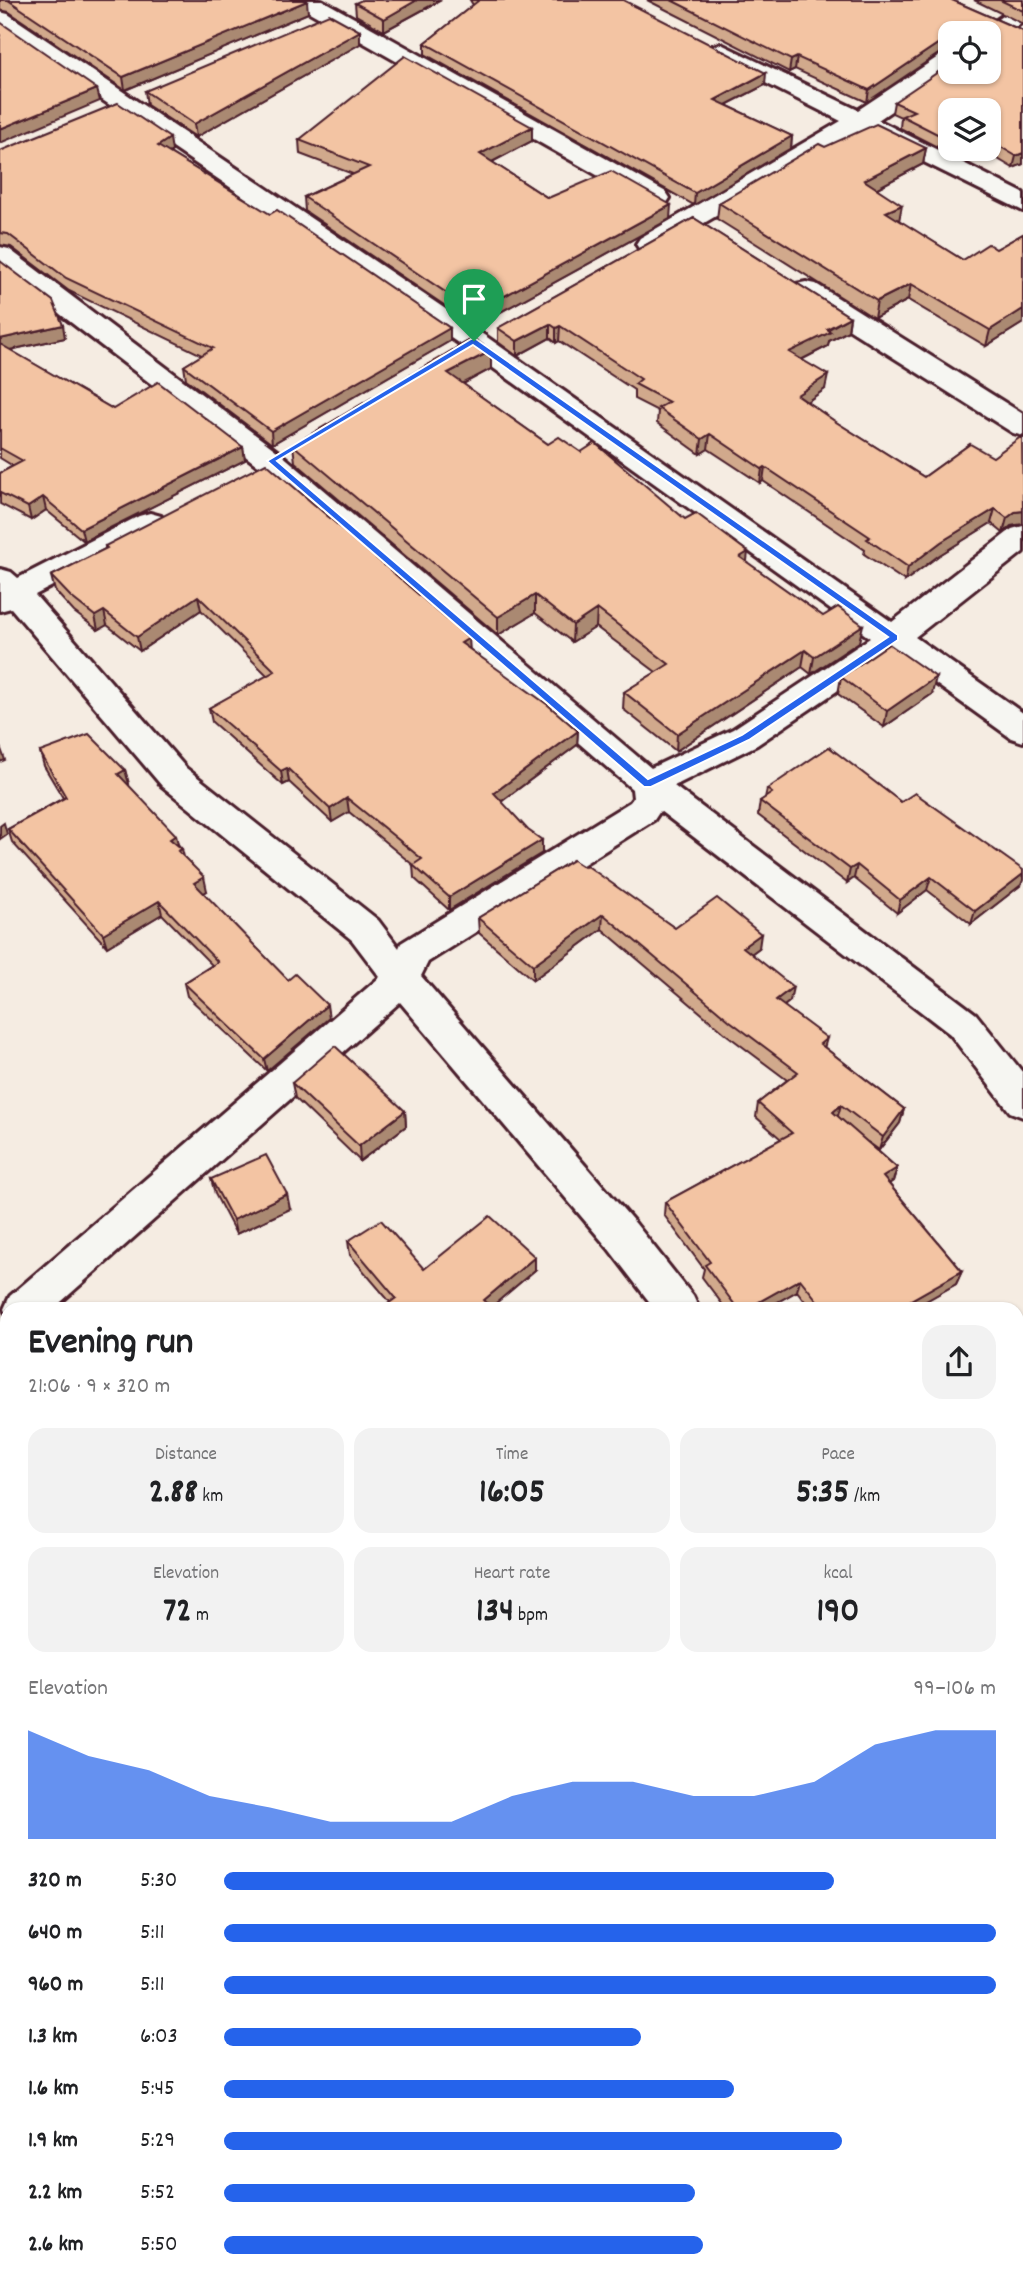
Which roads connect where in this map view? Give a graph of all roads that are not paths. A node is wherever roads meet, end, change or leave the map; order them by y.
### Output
1 (305, 0) edge
2 (343, 10) junction
3 (0, 19) edge
4 (308, 25) edge
5 (697, 38) edge
6 (938, 68) edge
7 (858, 122) junction
8 (1023, 203) edge
9 (694, 219) junction
10 (718, 234) edge
11 (0, 255) edge
12 (625, 257) edge
13 (788, 278) edge
14 (1023, 427) edge
15 (173, 511) edge
16 (1023, 536) edge
17 (5, 591) edge
18 (894, 637) junction
19 (1023, 730) edge
20 (648, 784) junction
21 (402, 979) junction
22 (1023, 1101) edge
23 (32, 1302) edge
24 (674, 1302) edge

1 - 2 street
2 - 4 street
2 - 9 street
3 - 18 street
5 - 7 street
6 - 7 street
7 - 8 street
7 - 9 street
9 - 10 street
9 - 12 street
11 - 20 street
13 - 14 street
15 - 17 street
16 - 18 street
17 - 21 street
18 - 19 street
18 - 20 street
20 - 21 street
20 - 22 street
21 - 23 street
21 - 24 street

